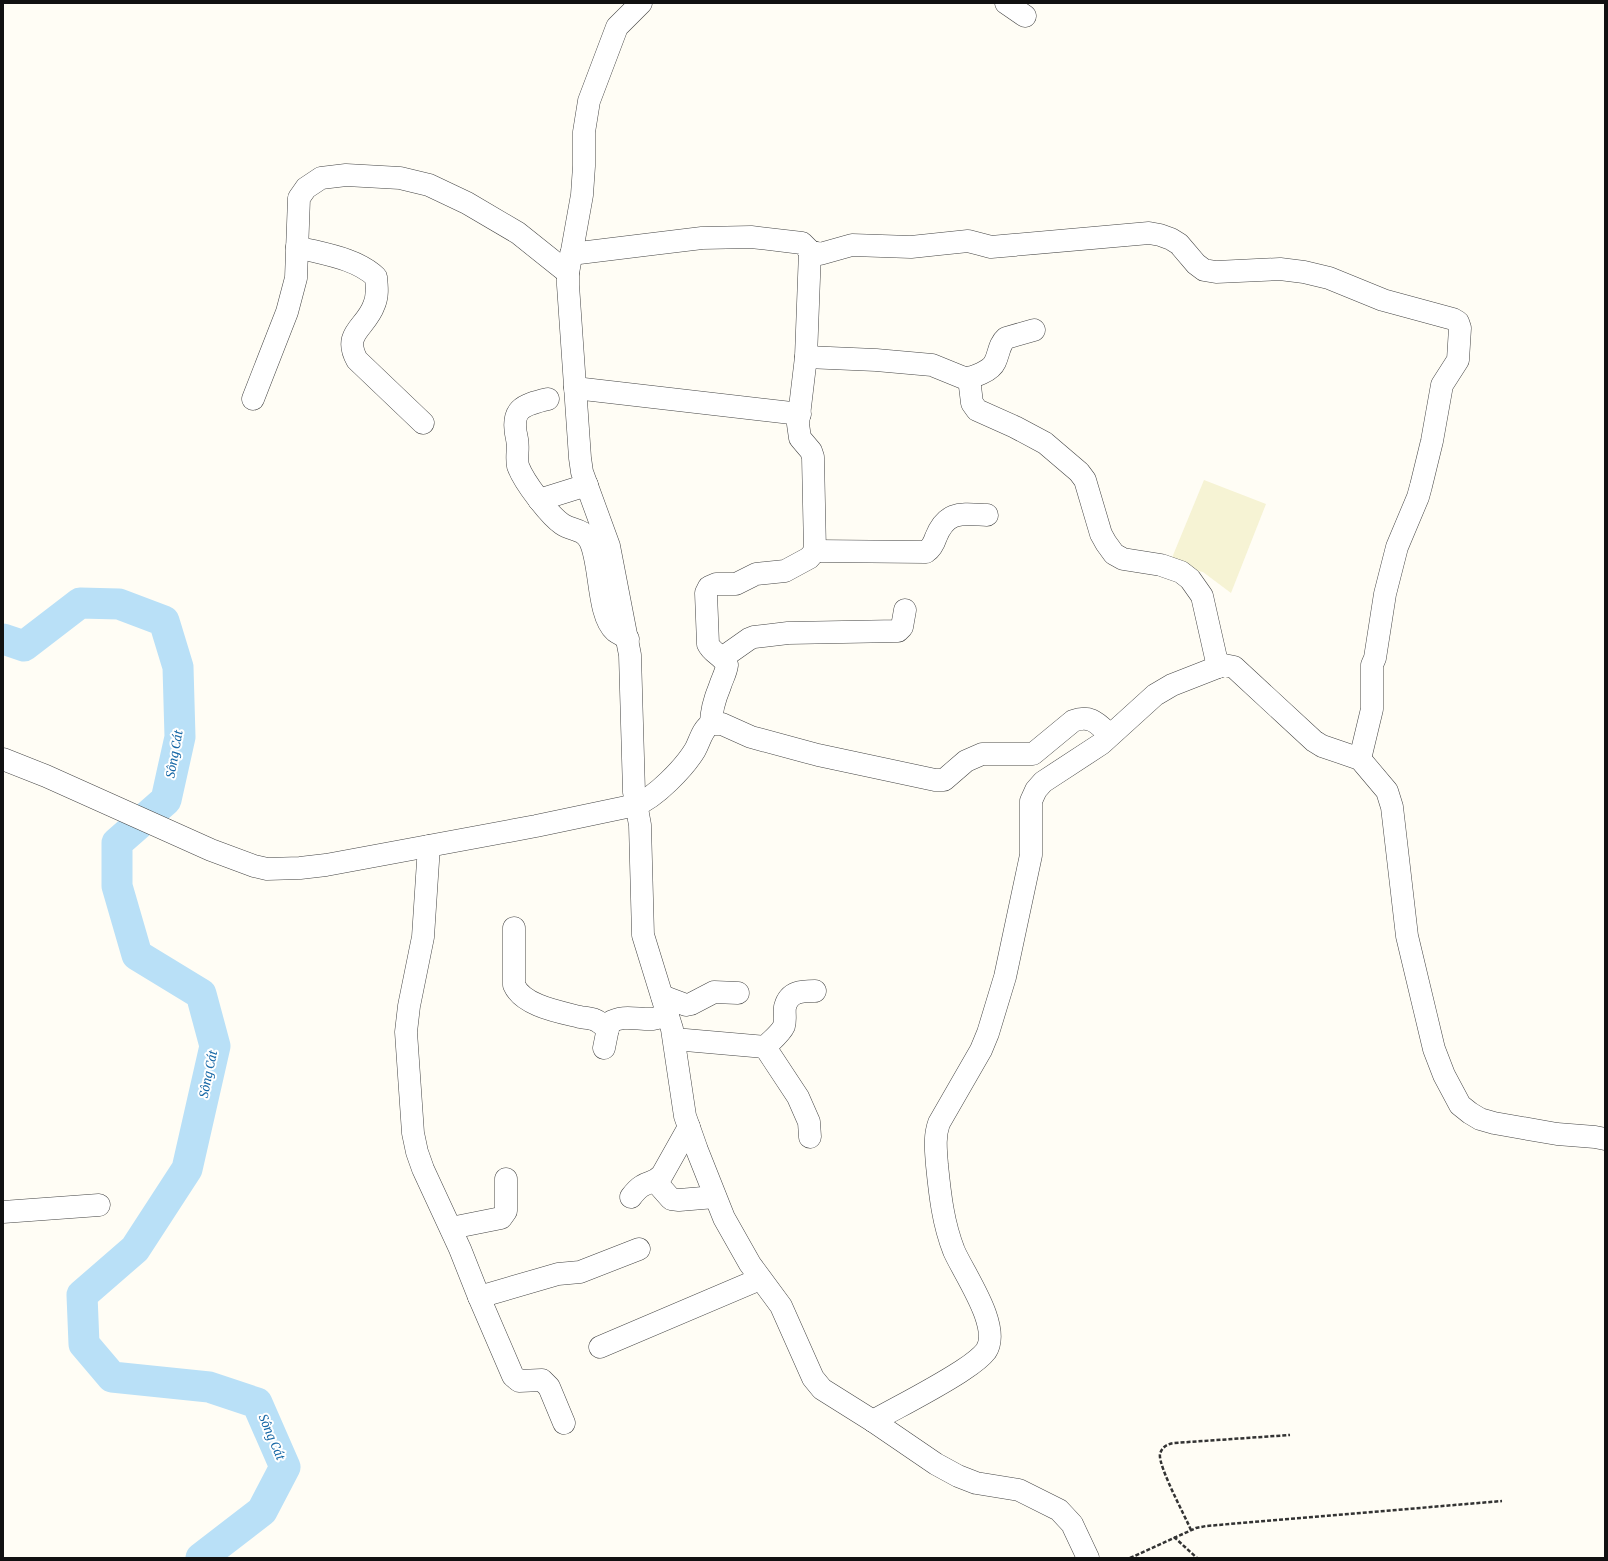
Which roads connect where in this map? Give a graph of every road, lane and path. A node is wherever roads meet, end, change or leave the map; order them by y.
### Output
1 (641, 3) edge
2 (1006, 3) edge
3 (1024, 16) dead end
4 (297, 247) junction
5 (810, 251) junction
6 (570, 264) junction
7 (1034, 330) dead end
8 (806, 357) junction
9 (969, 378) junction
10 (575, 388) junction
11 (253, 399) dead end
12 (548, 399) dead end
13 (800, 414) junction
14 (423, 423) dead end
15 (587, 485) junction
16 (539, 500) junction
17 (987, 515) dead end
18 (815, 551) junction
19 (905, 610) dead end
20 (628, 639) junction
21 (722, 658) junction
22 (1218, 667) junction
23 (711, 724) junction
24 (1110, 735) junction
25 (3, 759) edge
26 (1360, 759) junction
27 (636, 805) junction
28 (429, 846) junction
29 (514, 928) dead end
30 (815, 991) dead end
31 (738, 993) dead end
32 (665, 1006) junction
33 (674, 1039) junction
34 (766, 1047) junction
35 (689, 1127) junction
36 (810, 1137) dead end
37 (1605, 1139) edge
38 (506, 1179) dead end
39 (656, 1182) junction
40 (715, 1196) junction
41 (631, 1197) dead end
42 (99, 1205) dead end
43 (3, 1212) edge
44 (450, 1228) junction
45 (638, 1249) dead end
46 (760, 1278) junction
47 (479, 1297) junction
48 (600, 1347) dead end
49 (873, 1421) junction
50 (564, 1423) dead end
51 (1290, 1435) dead end
52 (1502, 1501) dead end
53 (1191, 1530) junction
54 (1174, 1537) junction
55 (1088, 1558) edge
56 (1130, 1558) edge
57 (1197, 1558) edge

1 - 6 street
2 - 3 street
4 - 6 street
4 - 11 street
4 - 14 street
5 - 6 street
5 - 8 street
5 - 26 street
6 - 10 street
7 - 9 street
8 - 9 street
8 - 13 street
9 - 22 street
10 - 13 street
10 - 15 street
12 - 16 street
13 - 18 street
15 - 16 street
15 - 20 street
16 - 20 street
17 - 18 street
18 - 21 street
19 - 21 street
20 - 27 street
21 - 23 street
22 - 24 street
22 - 26 street
23 - 24 street
23 - 27 street
24 - 49 street
25 - 28 street
26 - 37 street
27 - 28 street
27 - 32 street
28 - 44 street
29 - 32 street
30 - 34 street
31 - 32 street
32 - 33 street
33 - 34 street
33 - 35 street
34 - 36 street
35 - 39 street
35 - 40 street
38 - 44 street
39 - 40 street
39 - 41 street
40 - 46 street
42 - 43 street
44 - 47 street
45 - 47 street
46 - 48 street
46 - 49 street
47 - 50 street
49 - 55 street
51 - 53 path
52 - 53 path
53 - 54 path
54 - 56 path
54 - 57 path

